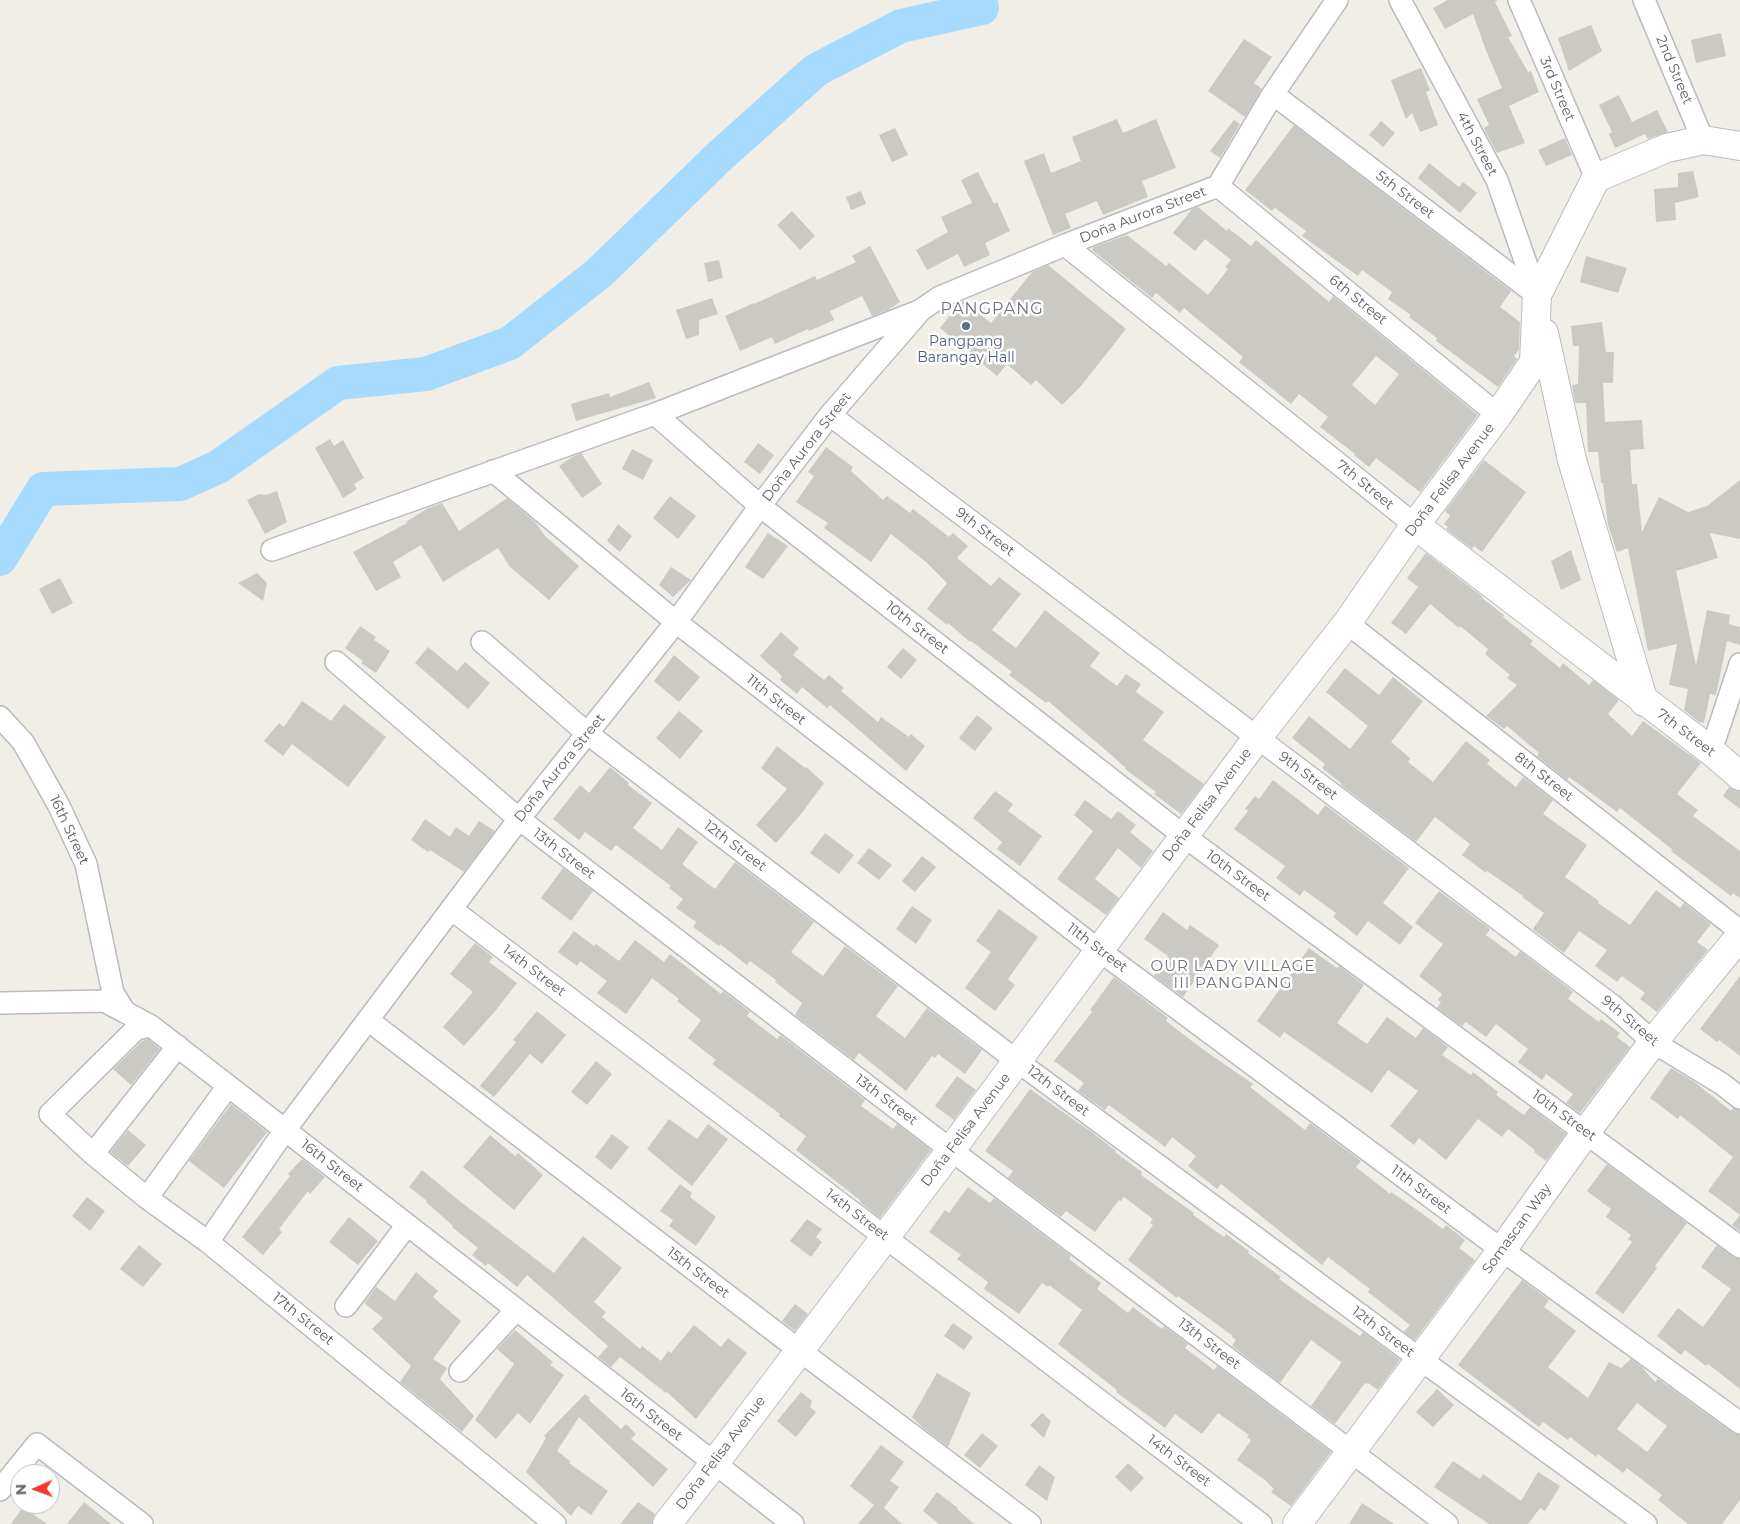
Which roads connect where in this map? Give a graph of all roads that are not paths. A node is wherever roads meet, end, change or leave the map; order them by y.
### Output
1 (1337, 0) edge
2 (1400, 0) edge
3 (1519, 0) edge
4 (1644, 0) edge
5 (1273, 94) junction
6 (1703, 140) junction
7 (1740, 146) edge
8 (1596, 178) junction
9 (1218, 186) junction
10 (1065, 245) junction
11 (1536, 295) junction
12 (921, 310) junction
13 (654, 414) junction
14 (830, 415) junction
15 (1498, 415) junction
16 (493, 471) junction
17 (760, 506) junction
18 (1415, 525) junction
19 (272, 550) dead end
20 (676, 622) junction
21 (1347, 623) junction
22 (482, 642) dead end
23 (336, 662) dead end
24 (1740, 664) edge
25 (1644, 702) junction
26 (0, 717) edge
27 (588, 734) junction
28 (1257, 738) junction
29 (1711, 751) junction
30 (1740, 776) edge
31 (519, 819) junction
32 (1184, 836) junction
33 (451, 908) junction
34 (1740, 932) edge
35 (1740, 936) edge
36 (1100, 951) junction
37 (0, 1003) edge
38 (125, 1012) junction
39 (368, 1020) junction
40 (151, 1026) junction
41 (1653, 1042) junction
42 (178, 1046) junction
43 (1017, 1061) junction
44 (228, 1086) junction
45 (1740, 1098) edge
46 (285, 1130) junction
47 (1586, 1132) junction
48 (951, 1150) junction
49 (93, 1154) junction
50 (147, 1198) junction
51 (407, 1225) junction
52 (886, 1237) junction
53 (208, 1242) junction
54 (1740, 1247) edge
55 (1502, 1250) junction
56 (346, 1306) dead end
57 (516, 1310) junction
58 (799, 1350) junction
59 (1420, 1359) junction
60 (460, 1371) dead end
61 (1740, 1424) edge
62 (1351, 1450) junction
63 (714, 1464) junction
64 (0, 1490) edge
65 (142, 1524) edge
66 (555, 1524) edge
67 (667, 1524) edge
68 (793, 1524) edge
69 (1030, 1524) edge
70 (1261, 1524) edge
71 (1296, 1524) edge
72 (1447, 1524) edge
73 (1646, 1524) edge

1 - 5 street, Doña Aurora Street
2 - 11 street, 4th Street
3 - 8 street, 3rd Street
4 - 6 street, 2nd Street
5 - 9 street, Doña Aurora Street
5 - 11 street, 5th Street
6 - 7 street
6 - 8 street
8 - 11 street, Doña Felisa Avenue
9 - 10 street, Doña Aurora Street
9 - 15 street, 6th Street
10 - 12 street, Doña Aurora Street
10 - 18 street, 7th Street
11 - 15 street, Doña Felisa Avenue
11 - 25 street
12 - 13 street
12 - 14 street, Doña Aurora Street
13 - 16 street
13 - 17 street, 10th Street
14 - 17 street, Doña Aurora Street
14 - 28 street, 9th Street
15 - 18 street, Doña Felisa Avenue
16 - 19 street
16 - 20 street, 11th Street
17 - 20 street, Doña Aurora Street
17 - 32 street, 10th Street
18 - 21 street, Doña Felisa Avenue
18 - 25 street, 7th Street
20 - 27 street, Doña Aurora Street
20 - 36 street, 11th Street
21 - 28 street, Doña Felisa Avenue
21 - 34 street, 8th Street
22 - 27 street, 12th Street
23 - 31 street, 13th Street
24 - 29 street
25 - 29 street, 7th Street
26 - 38 street, 16th Street
27 - 31 street, Doña Aurora Street
27 - 43 street, 12th Street
28 - 32 street, Doña Felisa Avenue
28 - 41 street, 9th Street
29 - 30 street, 7th Street
31 - 33 street, Doña Aurora Street
31 - 48 street, 13th Street
32 - 36 street, Doña Felisa Avenue
32 - 47 street, 10th Street
33 - 39 street, Doña Aurora Street
33 - 52 street, 14th Street
35 - 41 street, Somascan Way
36 - 43 street, Doña Felisa Avenue
36 - 55 street, 11th Street
37 - 38 street
38 - 40 street, 16th Street
39 - 46 street, Doña Aurora Street
39 - 58 street, 15th Street
40 - 42 street, 16th Street
40 - 49 street, 17th Street
41 - 45 street, 9th Street
41 - 47 street, Somascan Way
42 - 44 street, 16th Street
42 - 49 street
43 - 48 street, Doña Felisa Avenue
43 - 59 street, 12th Street
44 - 46 street, 16th Street
44 - 50 street
46 - 51 street, 16th Street
46 - 53 street, Doña Aurora Street
47 - 54 street, 10th Street
47 - 55 street, Somascan Way
48 - 52 street, Doña Felisa Avenue
48 - 62 street, 13th Street
49 - 50 street, 17th Street
50 - 53 street, 17th Street
51 - 56 street
51 - 57 street, 16th Street
52 - 58 street, Doña Felisa Avenue
52 - 70 street, 14th Street
53 - 66 street, 17th Street
55 - 59 street, Somascan Way
55 - 61 street, 11th Street
57 - 60 street
57 - 63 street, 16th Street
58 - 63 street, Doña Felisa Avenue
58 - 69 street, 15th Street
59 - 62 street, Somascan Way
59 - 73 street, 12th Street
62 - 71 street, Somascan Way
62 - 72 street, 13th Street
63 - 67 street, Doña Felisa Avenue
63 - 68 street, 16th Street
64 - 65 street

